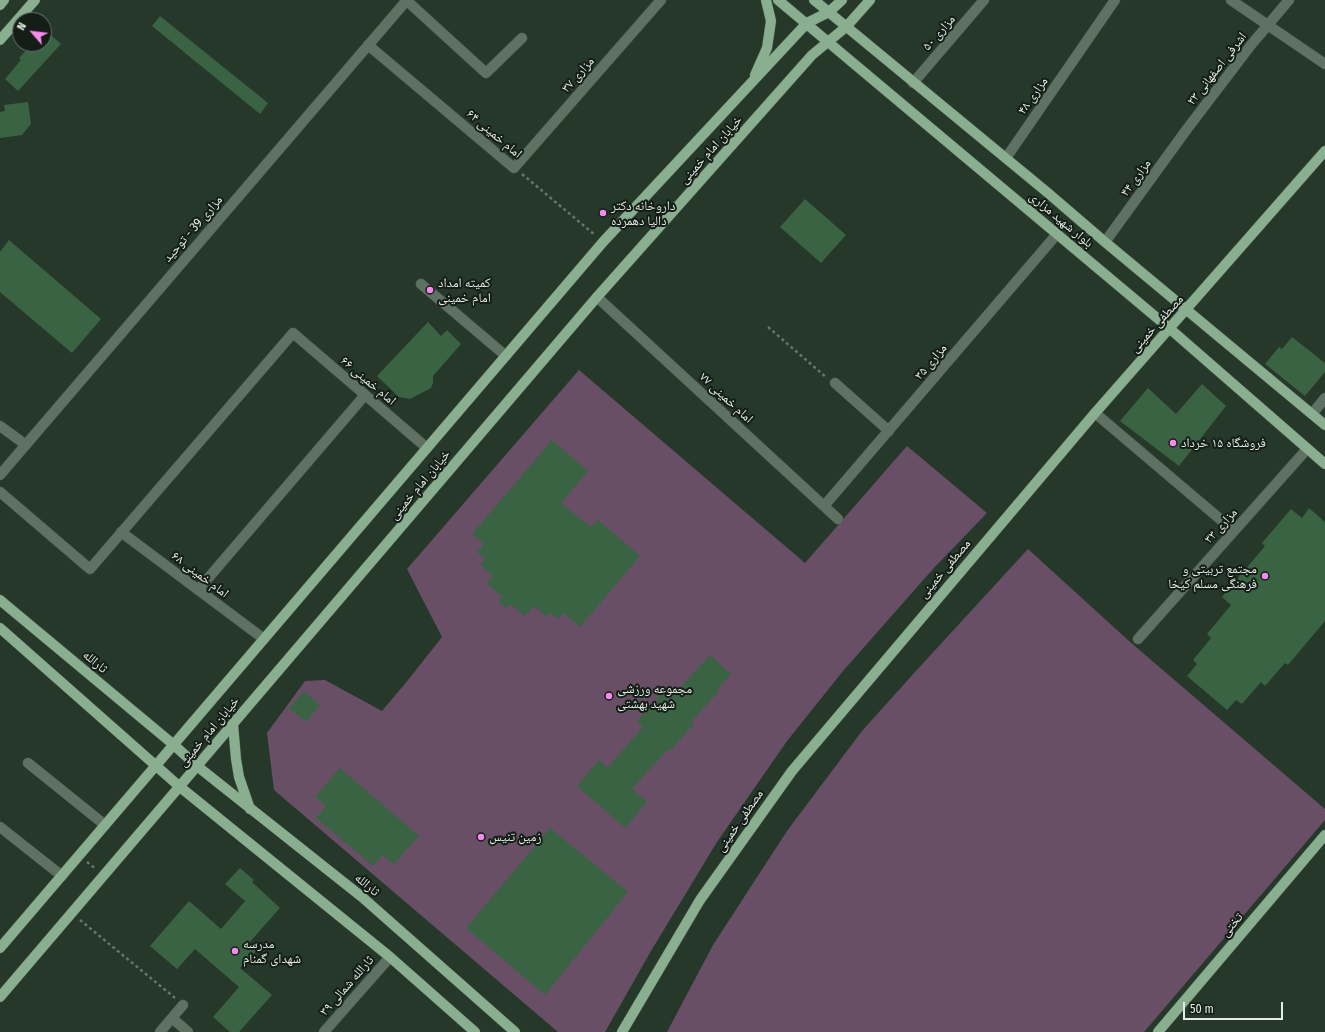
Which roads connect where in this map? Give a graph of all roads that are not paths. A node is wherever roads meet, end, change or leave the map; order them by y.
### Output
1 (4, 0) edge
2 (35, 0) edge
3 (406, 0) edge
4 (661, 0) edge
5 (766, 0) edge
6 (778, 0) edge
7 (814, 0) edge
8 (842, 0) edge
9 (870, 0) edge
10 (984, 0) edge
11 (1115, 0) edge
12 (1231, 0) edge
13 (1289, 0) edge
14 (0, 5) edge
15 (829, 12) junction
16 (807, 23) junction
17 (1268, 25) junction
18 (846, 27) junction
19 (522, 38) dead end
20 (0, 40) edge
21 (828, 41) junction
22 (368, 45) junction
23 (1325, 64) edge
24 (752, 82) junction
25 (913, 83) junction
26 (1187, 129) joint
27 (1325, 151) edge
28 (1006, 158) junction
29 (514, 168) joint
30 (1057, 234) junction
31 (1105, 242) junction
32 (421, 284) dead end
33 (597, 297) junction
34 (1187, 310) junction
35 (1169, 328) junction
36 (506, 356) junction
37 (834, 383) road end
38 (365, 395) junction
39 (1325, 398) edge
40 (1095, 413) junction
41 (1312, 414) junction
42 (1325, 425) edge
43 (0, 426) edge
44 (889, 431) junction
45 (26, 445) junction
46 (427, 448) junction
47 (1307, 449) junction
48 (1325, 464) edge
49 (0, 475) edge
50 (0, 492) edge
51 (824, 506) junction
52 (838, 519) dead end
53 (1234, 531) junction
54 (121, 532) junction
55 (198, 590) junction
56 (0, 600) edge
57 (0, 628) edge
58 (264, 639) junction
59 (1138, 639) dead end
60 (233, 724) junction
61 (174, 745) junction
62 (28, 763) dead end
63 (156, 765) junction
64 (197, 766) junction
65 (180, 787) junction
66 (250, 809) junction
67 (105, 825) junction
68 (0, 827) edge
69 (1325, 835) edge
70 (62, 876) junction
71 (0, 948) edge
72 (390, 957) junction
73 (0, 997) edge
74 (183, 1005) road end
75 (172, 1018) junction
76 (160, 1032) edge
77 (188, 1032) edge
78 (324, 1032) edge
79 (475, 1032) edge
80 (515, 1032) edge
81 (622, 1032) edge
82 (1158, 1032) edge

1 - 14 main road
2 - 20 main road
3 - 19 street
3 - 22 street, مزاری 39 - توحید
4 - 29 street, مزاری ۳۷
5 - 24 main road
6 - 16 main road, بلوار شهید مزاری
7 - 15 main road, بلوار شهید مزاری
8 - 15 main road, خیابان امام خمینی
9 - 18 main road, خیابان امام خمینی
10 - 25 street, مزاری ۵۰
11 - 28 street, مزاری ۴۸
12 - 17 street
13 - 17 street, اشرفی اصفهانی ۲۳
15 - 16 main road, خیابان امام خمینی
15 - 18 main road, بلوار شهید مزاری
16 - 21 main road, بلوار شهید مزاری
16 - 24 main road, خیابان امام خمینی
17 - 23 street
17 - 26 street, اشرفی اصفهانی ۲۳
18 - 21 main road, خیابان امام خمینی
18 - 25 main road, بلوار شهید مزاری
21 - 30 main road, بلوار شهید مزاری
21 - 33 main road, خیابان امام خمینی
22 - 29 street, امام خمینی ۶۴
22 - 45 street, مزاری 39 - توحید
24 - 36 main road, خیابان امام خمینی
25 - 28 main road, بلوار شهید مزاری
26 - 31 street, مزاری ۴۴
27 - 34 main road, مصطفی خمینی
28 - 31 main road, بلوار شهید مزاری
30 - 35 main road, بلوار شهید مزاری
30 - 44 street, مزاری ۳۵
31 - 34 main road, بلوار شهید مزاری
32 - 36 street
33 - 51 street, امام خمینی ۷۷
33 - 60 main road, خیابان امام خمینی
34 - 35 main road, مصطفی خمینی
34 - 41 main road, بلوار شهید مزاری
35 - 40 main road, مصطفی خمینی
35 - 47 main road, بلوار شهید مزاری
36 - 46 main road, خیابان امام خمینی
37 - 44 street
38 - 46 street, امام خمینی ۶۶
38 - 54 street, امام خمینی ۶۶
38 - 55 street
39 - 41 street
40 - 53 street
40 - 81 main road, مصطفی خمینی
41 - 42 main road, بلوار شهید مزاری
43 - 45 street
44 - 51 street, مزاری ۳۵
45 - 49 street, مزاری 39 - توحید
46 - 58 main road, خیابان امام خمینی
47 - 48 main road, بلوار شهید مزاری
47 - 53 street, مزاری ۳۳
50 - 54 street
51 - 52 street, امام خمینی ۷۷
53 - 59 street, مزاری ۳۳
54 - 55 street, امام خمینی ۶۸
55 - 58 street, امام خمینی ۶۸
56 - 61 main road, ثارالله
57 - 63 main road
58 - 61 main road, خیابان امام خمینی
60 - 64 main road, خیابان امام خمینی
60 - 66 main road
61 - 63 main road, خیابان امام خمینی
61 - 64 main road, ثارالله
62 - 67 street
63 - 65 main road
63 - 67 main road, خیابان امام خمینی
64 - 65 main road, خیابان امام خمینی
64 - 66 main road, ثارالله
65 - 72 main road
65 - 73 main road, خیابان امام خمینی
66 - 80 main road, ثارالله
67 - 70 main road, خیابان امام خمینی
68 - 70 street
69 - 82 main road, تختی
70 - 71 main road, خیابان امام خمینی
72 - 78 street, ثارالله شمالی ۳۹
72 - 79 main road
74 - 75 street
75 - 76 street
75 - 77 street

